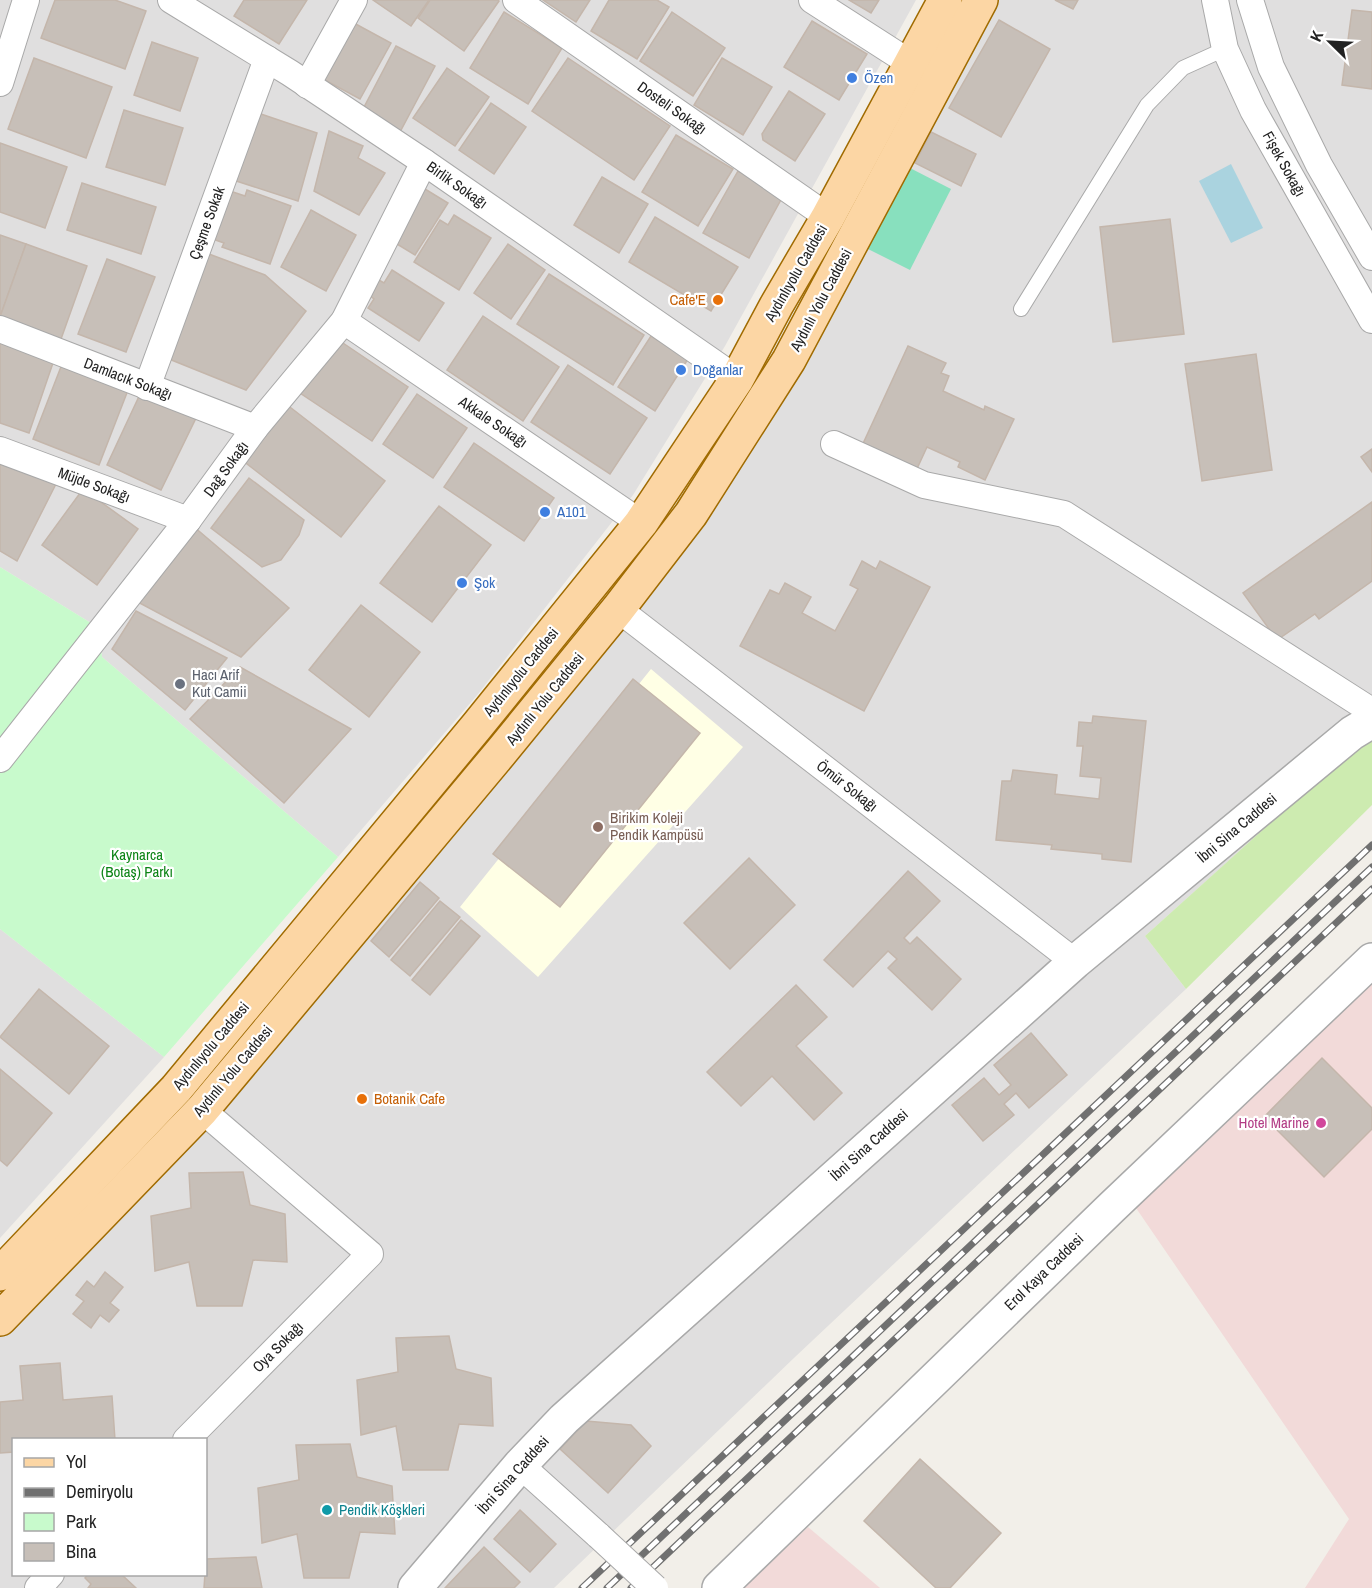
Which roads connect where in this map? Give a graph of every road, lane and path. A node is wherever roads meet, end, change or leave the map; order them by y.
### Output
1 (26, 0) edge
2 (171, 0) edge
3 (354, 0) edge
4 (516, 0) edge
5 (812, 0) edge
6 (945, 0) edge
7 (981, 0) edge
8 (1215, 0) edge
9 (1250, 0) edge
10 (1226, 49) junction
11 (267, 59) junction
12 (910, 63) junction
13 (0, 83) edge
14 (308, 85) junction
15 (424, 162) junction
16 (828, 217) junction
17 (1372, 257) edge
18 (1021, 309) dead end
19 (1372, 320) edge
20 (344, 321) junction
21 (0, 329) edge
22 (737, 379) junction
23 (147, 387) junction
24 (255, 428) junction
25 (834, 444) dead end
26 (0, 450) edge
27 (188, 520) junction
28 (641, 523) junction
29 (618, 609) junction
30 (1367, 718) edge
31 (0, 759) edge
32 (1372, 960) edge
33 (1075, 962) junction
34 (202, 1110) junction
35 (0, 1274) edge
36 (0, 1319) edge
37 (188, 1438) edge
38 (520, 1465) junction
39 (50, 1576) edge
40 (38, 1588) edge
41 (415, 1588) edge
42 (655, 1588) edge
43 (719, 1588) edge

1 - 13 street
2 - 11 street, Birlik Sokağı
3 - 14 street
4 - 16 street, Dosteli Sokağı
5 - 12 street
6 - 12 main road, Aydınlıyolu Caddesi
7 - 29 main road, Aydınlı Yolu Caddesi
8 - 10 street, Fişek Sokağı
9 - 17 street, Fişek Sokağı
10 - 18 lane
10 - 19 street, Fişek Sokağı
11 - 14 street, Birlik Sokağı
11 - 23 street, Çeşme Sokak
12 - 16 main road, Aydınlıyolu Caddesi
14 - 15 street, Birlik Sokağı
15 - 20 street, Dağ Sokağı
15 - 22 street, Birlik Sokağı
16 - 22 main road, Aydınlıyolu Caddesi
20 - 24 street, Dağ Sokağı
20 - 28 street, Akkale Sokağı
21 - 23 street, Damlacık Sokağı
22 - 28 main road, Aydınlıyolu Caddesi
23 - 24 street, Damlacık Sokağı
24 - 27 street, Dağ Sokağı
25 - 30 street
26 - 27 street, Müjde Sokağı
27 - 31 street, Dağ Sokağı
28 - 35 main road, Aydınlıyolu Caddesi
29 - 33 street, Ömür Sokağı
29 - 34 main road, Aydınlı Yolu Caddesi
30 - 33 street, İbni Sina Caddesi
32 - 43 street, Erol Kaya Caddesi
33 - 38 street, İbni Sina Caddesi
34 - 36 main road, Aydınlı Yolu Caddesi
34 - 37 street, Oya Sokağı
38 - 41 street, İbni Sina Caddesi
38 - 42 street, bridge
39 - 40 street

